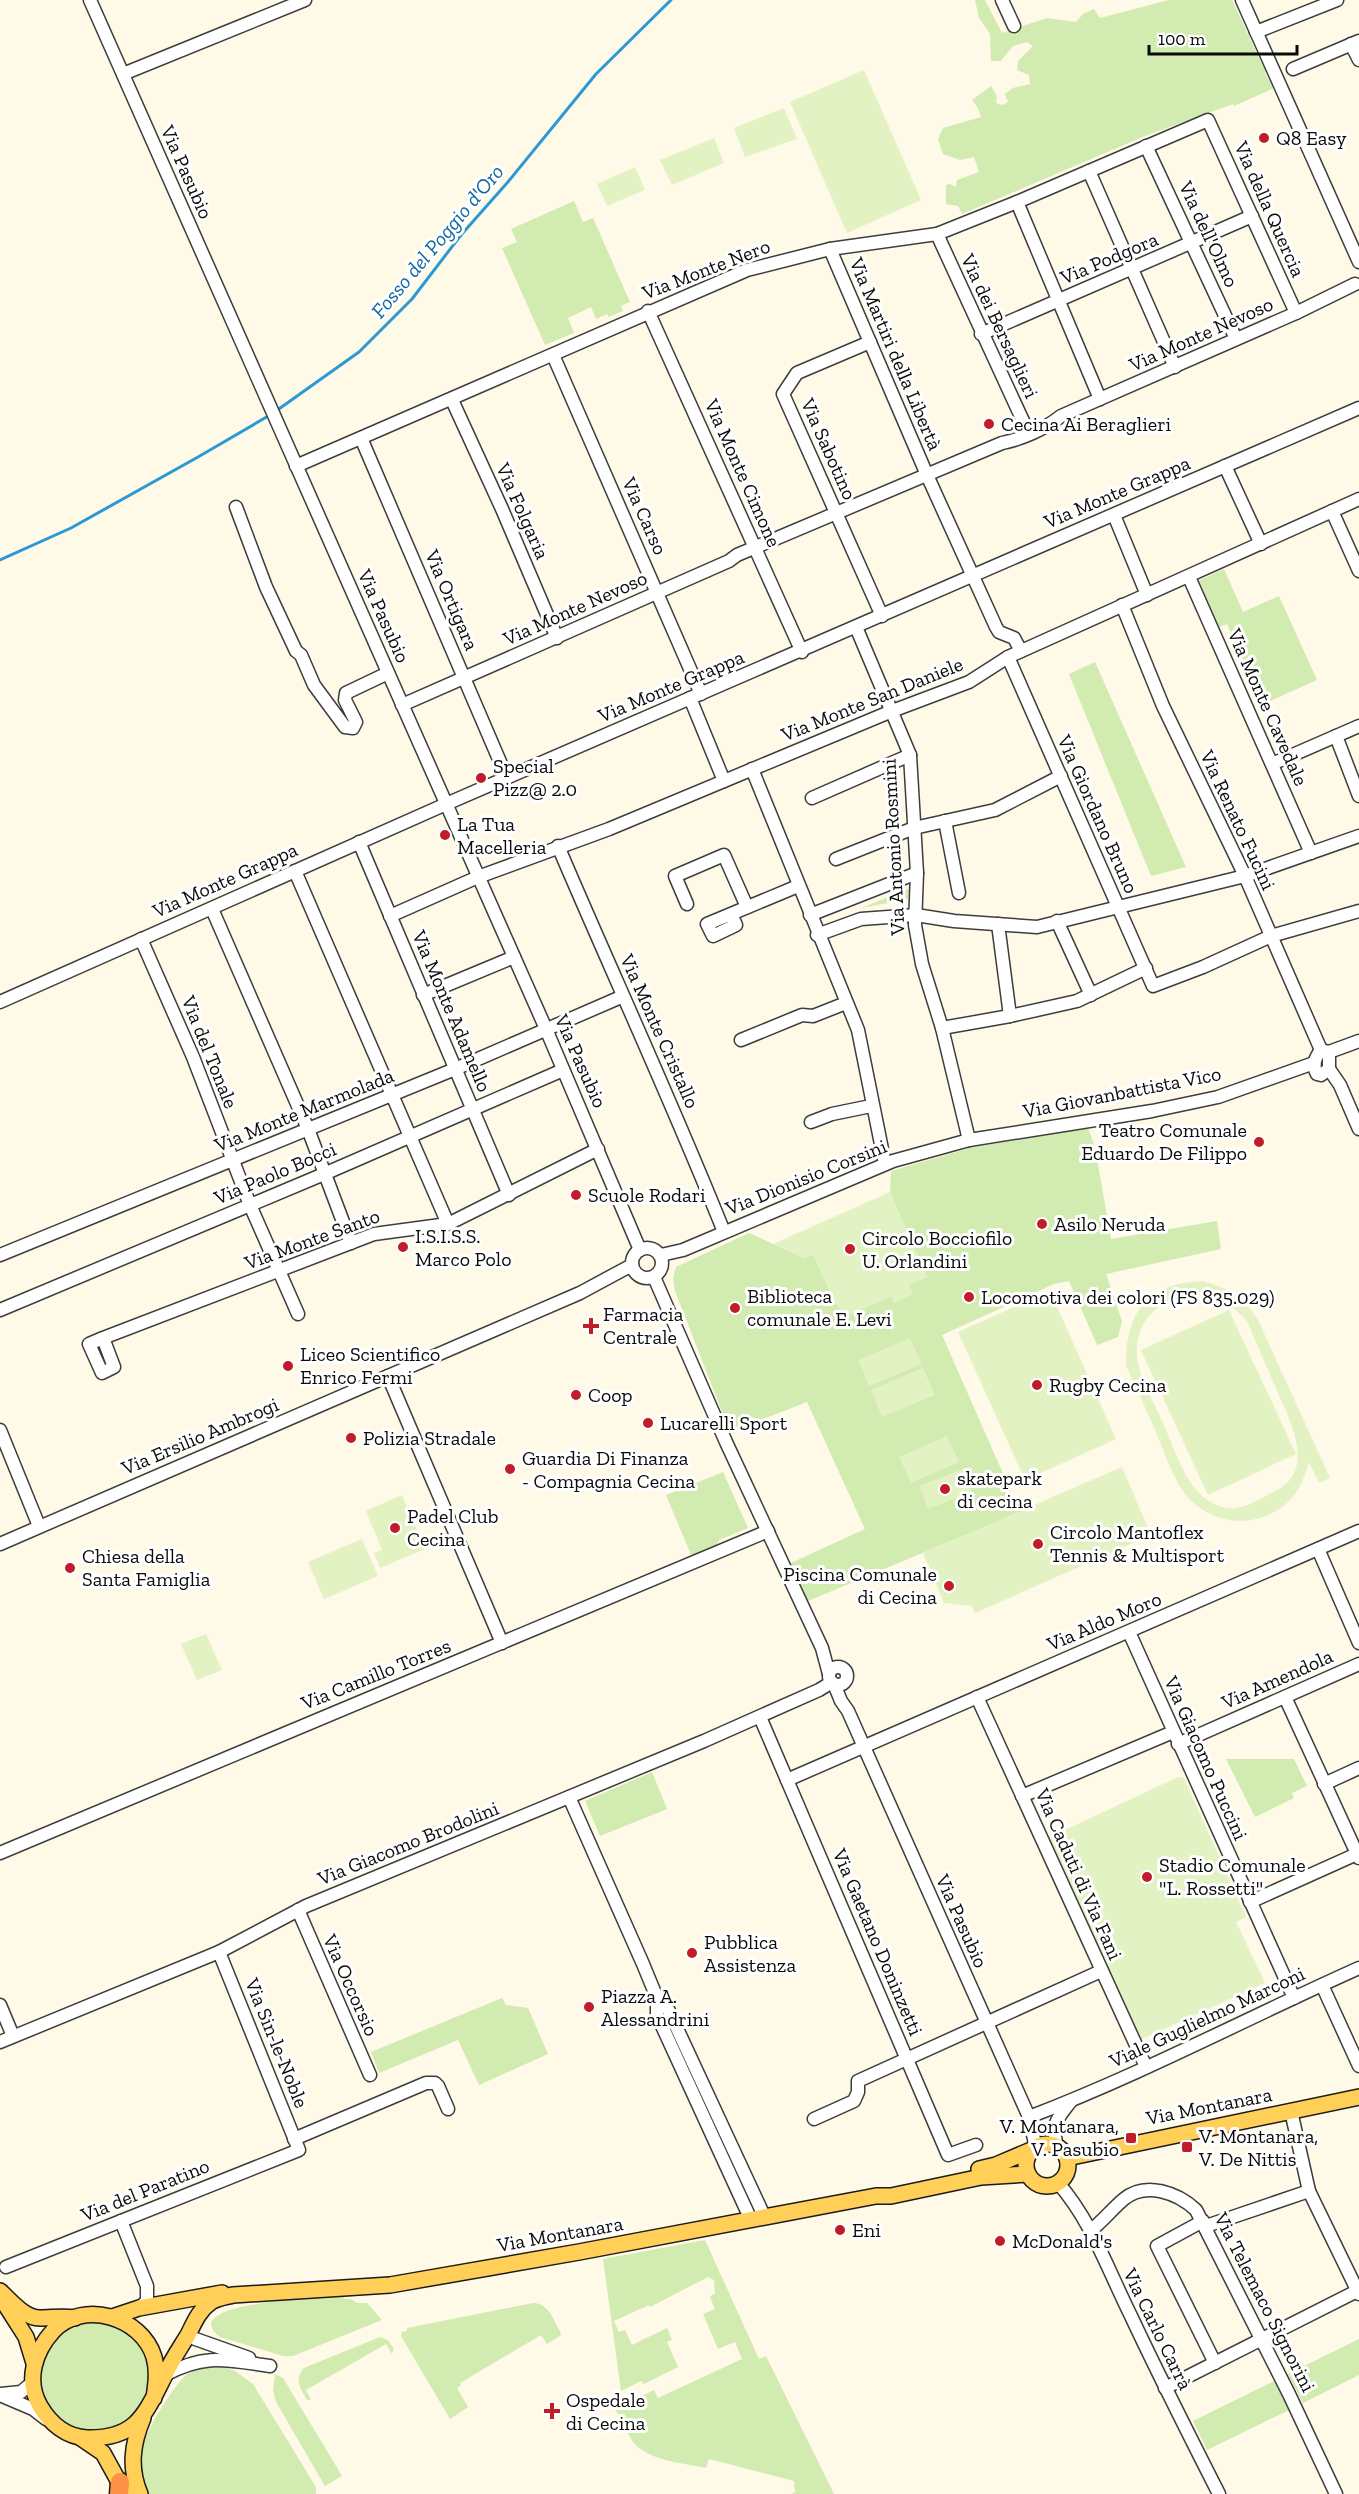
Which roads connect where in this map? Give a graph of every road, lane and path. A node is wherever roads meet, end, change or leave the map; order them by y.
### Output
1 (90, 0) edge
2 (305, 0) edge
3 (1002, 0) edge
4 (1242, 0) edge
5 (1337, 0) edge
6 (1014, 26) dead end
7 (1256, 32) junction
8 (1355, 42) edge
9 (1359, 60) edge
10 (1293, 69) dead end
11 (123, 74) junction
12 (1208, 120) joint
13 (1146, 146) junction
14 (1089, 171) junction
15 (1017, 202) junction
16 (1252, 216) junction
17 (937, 234) junction
18 (1192, 243) junction
19 (830, 249) junction
20 (1359, 262) edge
21 (1132, 270) junction
22 (1358, 282) edge
23 (1059, 301) junction
24 (648, 311) junction
25 (1296, 314) junction
26 (981, 334) junction
27 (1236, 339) junction
28 (870, 342) junction
29 (553, 355) junction
30 (1175, 367) junction
31 (1101, 399) junction
32 (452, 400) junction
33 (1359, 408) edge
34 (1027, 431) junction
35 (361, 438) junction
36 (296, 466) junction
37 (1225, 466) junction
38 (927, 475) junction
39 (1359, 499) edge
40 (236, 507) dead end
41 (1332, 511) junction
42 (837, 513) junction
43 (1114, 515) junction
44 (1261, 544) junction
45 (756, 550) junction
46 (1359, 571) edge
47 (971, 576) junction
48 (1189, 577) junction
49 (658, 593) junction
50 (1147, 595) junction
51 (1122, 605) junction
52 (882, 616) junction
53 (856, 627) junction
54 (556, 638) junction
55 (1021, 651) junction
56 (802, 652) junction
57 (1008, 657) junction
58 (388, 673) junction
59 (464, 678) junction
60 (695, 696) junction
61 (402, 705) junction
62 (892, 711) junction
63 (1359, 726) edge
64 (1336, 736) junction
65 (910, 755) junction
66 (1272, 764) junction
67 (752, 769) junction
68 (1061, 776) junction
69 (507, 778) junction
70 (724, 781) junction
71 (1359, 796) edge
72 (812, 798) dead end
73 (446, 804) junction
74 (945, 821) junction
75 (914, 828) junction
76 (1359, 836) edge
77 (359, 842) junction
78 (558, 846) junction
79 (1311, 853) junction
80 (836, 859) dead end
81 (295, 871) junction
82 (917, 873) junction
83 (1245, 876) junction
84 (478, 877) junction
85 (798, 886) junction
86 (959, 893) dead end
87 (687, 904) dead end
88 (1117, 906) junction
89 (747, 907) junction
90 (212, 909) junction
91 (1359, 911) edge
92 (731, 914) dead end
93 (810, 915) junction
94 (916, 915) junction
95 (390, 916) junction
96 (1057, 921) junction
97 (998, 924) junction
98 (818, 935) junction
99 (1271, 936) junction
100 (141, 939) junction
101 (514, 957) junction
102 (1146, 969) junction
103 (1091, 994) junction
104 (423, 996) junction
105 (621, 997) junction
106 (0, 1002) edge
107 (846, 1003) junction
108 (1010, 1016) junction
109 (942, 1028) junction
110 (546, 1029) junction
111 (741, 1040) dead end
112 (1359, 1041) edge
113 (1325, 1051) junction
114 (1314, 1063) junction
115 (455, 1069) junction
116 (1329, 1069) junction
117 (564, 1070) junction
118 (392, 1095) junction
119 (871, 1106) junction
120 (473, 1111) junction
121 (811, 1122) dead end
122 (308, 1129) junction
123 (1359, 1129) edge
124 (410, 1137) junction
125 (969, 1140) junction
126 (598, 1149) junction
127 (232, 1160) junction
128 (885, 1164) junction
129 (324, 1174) junction
130 (509, 1195) junction
131 (250, 1205) junction
132 (448, 1224) junction
133 (724, 1232) junction
134 (351, 1243) junction
135 (640, 1250) junction
136 (0, 1255) edge
137 (661, 1255) junction
138 (279, 1270) junction
139 (635, 1270) junction
140 (654, 1277) junction
141 (0, 1310) edge
142 (298, 1314) dead end
143 (103, 1338) dead end
144 (388, 1376) junction
145 (0, 1430) edge
146 (39, 1526) junction
147 (768, 1531) junction
148 (1359, 1531) edge
149 (0, 1544) edge
150 (1318, 1549) junction
151 (1129, 1632) junction
152 (502, 1643) junction
153 (1359, 1643) edge
154 (1359, 1664) edge
155 (836, 1677) junction
156 (977, 1696) junction
157 (1285, 1697) junction
158 (760, 1717) junction
159 (1176, 1738) junction
160 (864, 1746) junction
161 (1359, 1768) edge
162 (787, 1780) junction
163 (1324, 1784) junction
164 (569, 1797) junction
165 (1022, 1797) junction
166 (0, 1853) edge
167 (1358, 1855) edge
168 (1250, 1902) junction
169 (298, 1910) junction
170 (219, 1952) junction
171 (1359, 1968) edge
172 (1101, 1971) junction
173 (1322, 1984) junction
174 (1294, 1998) junction
175 (0, 2005) edge
176 (985, 2023) junction
177 (13, 2036) junction
178 (0, 2042) edge
179 (907, 2059) junction
180 (1359, 2066) edge
181 (1146, 2067) junction
182 (370, 2075) dead end
183 (1359, 2097) edge
184 (1071, 2101) junction
185 (448, 2109) dead end
186 (1291, 2111) junction
187 (1029, 2116) junction
188 (814, 2119) dead end
189 (297, 2144) junction
190 (976, 2145) dead end
191 (1036, 2148) junction
192 (1062, 2152) junction
193 (1029, 2174) junction
194 (1058, 2183) junction
195 (1309, 2191) junction
196 (876, 2196) junction
197 (758, 2219) junction
198 (121, 2221) junction
199 (1204, 2224) junction
200 (1090, 2231) junction
201 (6, 2267) dead end
202 (147, 2286) junction
203 (0, 2291) edge
204 (1358, 2293) edge
205 (249, 2294) junction
206 (0, 2296) edge
207 (179, 2300) junction
208 (139, 2308) junction
209 (112, 2317) junction
210 (75, 2318) junction
211 (187, 2336) junction
212 (1262, 2339) junction
213 (34, 2363) junction
214 (1215, 2363) junction
215 (165, 2375) junction
216 (32, 2383) junction
217 (1165, 2388) junction
218 (0, 2394) edge
219 (154, 2398) junction
220 (144, 2416) junction
221 (59, 2428) junction
222 (81, 2438) junction
223 (122, 2490) edge
224 (140, 2494) edge
225 (1219, 2494) edge
226 (1336, 2494) edge

1 - 11 street, Via Pasubio
2 - 11 street
3 - 6 street
4 - 7 street
5 - 7 street
7 - 20 street
8 - 9 street
8 - 10 street
11 - 36 street, Via Pasubio
12 - 13 street, Via Monte Nero
12 - 16 street, Via della Quercia
13 - 14 street, Via Monte Nero
13 - 18 street, Via dell'Olmo
14 - 15 street, Via Monte Nero
14 - 21 street
15 - 17 street, Via Monte Nero
15 - 23 street
16 - 18 street, Via Podgora
16 - 25 street, Via della Quercia
17 - 19 street, Via Monte Nero
17 - 26 street, Via dei Bersaglieri
18 - 21 street, Via Podgora
18 - 27 street, Via dell'Olmo
19 - 24 street, Via Monte Nero
19 - 28 street, Via Martiri della Libertà
21 - 23 street, Via Podgora
21 - 30 street
22 - 25 street, Via Monte Nevoso
23 - 26 street, Via Podgora
23 - 31 street
24 - 29 street, Via Monte Nero
24 - 45 street, Via Monte Cimone
25 - 27 street, Via Monte Nevoso
26 - 34 street, Via dei Bersaglieri
27 - 30 street, Via Monte Nevoso
28 - 38 street, Via Martiri della Libertà
28 - 42 street, Via Sabotino
29 - 32 street, Via Monte Nero
29 - 49 street, Via Carso
30 - 31 street, Via Monte Nevoso
31 - 34 street, Via Monte Nevoso
32 - 35 street, Via Monte Nero
32 - 54 street, Via Folgaria
33 - 37 street, Via Monte Grappa
34 - 38 street, Via Monte Nevoso
35 - 36 street, Via Monte Nero
35 - 59 street, Via Ortigara
36 - 58 street, Via Pasubio
37 - 43 street, Via Monte Grappa
37 - 44 street
38 - 42 street, Via Monte Nevoso
38 - 47 street, Via Martiri della Libertà
39 - 41 street, Via Monte San Daniele
40 - 58 street
41 - 44 street, Via Monte San Daniele
41 - 46 street
42 - 45 street, Via Monte Nevoso
42 - 52 street, Via Sabotino
43 - 47 street, Via Monte Grappa
43 - 50 street
44 - 48 street, Via Monte San Daniele
45 - 49 street, Via Monte Nevoso
45 - 56 street, Via Monte Cimone
47 - 52 street, Via Monte Grappa
47 - 55 street, Via Martiri della Libertà
48 - 50 street, Via Monte San Daniele
48 - 66 street, Via Monte Cavedale
49 - 54 street, Via Monte Nevoso
49 - 60 street, Via Carso
50 - 51 street, Via Monte San Daniele
51 - 55 street, Via Monte San Daniele
51 - 83 street, Via Renato Fucini
52 - 53 street, Via Monte Grappa
53 - 56 street, Via Monte Grappa
53 - 62 street, Via Antonio Rosmini
54 - 59 street, Via Monte Nevoso
55 - 57 street, Via Monte San Daniele
56 - 60 street, Via Monte Grappa
57 - 62 street, Via Monte San Daniele
57 - 68 street, Via Giordano Bruno
58 - 61 street, Via Pasubio
59 - 61 street, Via Monte Nevoso
59 - 69 street, Via Ortigara
60 - 69 street, Via Monte Grappa
60 - 70 street, Via Carso
61 - 73 street, Via Pasubio
62 - 65 street, Via Antonio Rosmini
62 - 67 street, Via Monte San Daniele
63 - 64 street
64 - 66 street
64 - 71 street
65 - 72 street
65 - 75 street, Via Antonio Rosmini
66 - 79 street, Via Monte Cavedale
67 - 70 street, Via Monte San Daniele
67 - 85 street
68 - 74 street
68 - 88 street, Via Giordano Bruno
69 - 73 street, Via Monte Grappa
70 - 78 street, Via Monte San Daniele
73 - 77 street, Via Monte Grappa
73 - 84 street, Via Pasubio
74 - 75 street
74 - 86 street
75 - 80 street
75 - 82 street, Via Antonio Rosmini
76 - 79 street
77 - 81 street, Via Monte Grappa
77 - 95 street, Via Monte Adamello
78 - 84 street, Via Monte San Daniele
78 - 105 street, Via Monte Cristallo
79 - 83 street
81 - 90 street, Via Monte Grappa
81 - 118 street
82 - 93 street
82 - 94 street, Via Antonio Rosmini
83 - 88 street
83 - 99 street, Via Renato Fucini
84 - 95 street, Via Monte San Daniele
84 - 101 street, Via Pasubio
85 - 89 street
85 - 93 street
87 - 89 street
88 - 96 street
88 - 102 street, Via Giordano Bruno
89 - 92 street
90 - 100 street, Via Monte Grappa
90 - 122 street
91 - 99 street
93 - 98 street
94 - 97 street
94 - 98 street
94 - 109 street, Via Antonio Rosmini
95 - 104 street, Via Monte Adamello
96 - 97 street
96 - 103 street
97 - 108 street
98 - 107 street
99 - 102 street, Via Giordano Bruno
99 - 113 street, Via Renato Fucini
100 - 106 street, Via Monte Grappa
100 - 127 street, Via del Tonale
101 - 104 street
101 - 110 street, Via Pasubio
102 - 103 street
103 - 108 street
104 - 115 street, Via Monte Adamello
105 - 110 street, Via Monte Marmolada
105 - 133 street, Via Monte Cristallo
107 - 111 street
107 - 119 street
108 - 109 street
109 - 125 street, Via Antonio Rosmini
110 - 115 street, Via Monte Marmolada
110 - 117 street, Via Pasubio
112 - 113 street
113 - 114 street
113 - 116 street
114 - 116 street
114 - 125 street, Via Giovanbattista Vico
115 - 118 street, Via Monte Marmolada
115 - 120 street, Via Monte Adamello
116 - 123 street
117 - 120 street, Via Paolo Bocci
117 - 126 street, Via Pasubio
118 - 122 street, Via Monte Marmolada
118 - 124 street
119 - 121 street
119 - 128 street
120 - 124 street, Via Paolo Bocci
120 - 130 street, Via Monte Adamello
122 - 127 street, Via Monte Marmolada
122 - 129 street
124 - 129 street, Via Paolo Bocci
124 - 132 street
125 - 128 street, Via Dionisio Corsini
126 - 130 street, Via Monte Santo
126 - 135 street, Via Pasubio
127 - 131 street, Via del Tonale
127 - 136 street, Via Monte Marmolada
128 - 133 street, Via Dionisio Corsini
129 - 131 street, Via Paolo Bocci
129 - 134 street
130 - 132 street, Via Monte Santo
131 - 138 street, Via del Tonale
131 - 141 street, Via Paolo Bocci
132 - 134 street, Via Monte Santo
133 - 137 street, Via Dionisio Corsini
134 - 138 street, Via Monte Santo
135 - 137 street
135 - 139 street
137 - 140 street
138 - 142 street, Via del Tonale
138 - 143 street, Via Monte Santo
139 - 140 street
139 - 144 street, Via Ersilio Ambrogi
140 - 147 street, Via Pasubio
144 - 146 street, Via Ersilio Ambrogi
144 - 152 street
145 - 146 street
146 - 149 street, Via Ersilio Ambrogi
147 - 152 street, Via Camillo Torres
147 - 155 street, Via Pasubio
148 - 150 street, Via Aldo Moro
150 - 151 street, Via Aldo Moro
150 - 153 street
151 - 156 street, Via Aldo Moro
151 - 159 street, Via Giacomo Puccini
152 - 166 street, Via Camillo Torres
154 - 157 street, Via Amendola
155 - 158 street, Via Giacomo Brodolini
155 - 160 street, Via Pasubio
156 - 160 street, Via Aldo Moro
156 - 165 street, Via Caduti di Via Fani
157 - 159 street, Via Amendola
157 - 163 street
158 - 162 street, Via Gaetano Doninzetti
158 - 164 street, Via Giacomo Brodolini
159 - 165 street, Via Amendola
159 - 168 street, Via Giacomo Puccini
160 - 162 street, Via Aldo Moro
160 - 176 street, Via Pasubio
161 - 163 street
162 - 179 street, Via Gaetano Doninzetti
163 - 167 street
164 - 169 street, Via Giacomo Brodolini
164 - 197 street
165 - 172 street, Via Caduti di Via Fani
167 - 168 street
168 - 174 street, Via Giacomo Puccini
169 - 170 street, Via Giacomo Brodolini
169 - 182 street, Via Occorsio
170 - 177 street, Via Giacomo Brodolini
170 - 189 street, Via Sin-le-Noble
171 - 173 street, Viale Guglielmo Marconi
172 - 176 street
172 - 181 street, Via Caduti di Via Fani
173 - 174 street, Viale Guglielmo Marconi
173 - 180 street
174 - 181 street, Viale Guglielmo Marconi
175 - 177 street
176 - 179 street
176 - 187 street, Via Pasubio
177 - 178 street, Via Giacomo Brodolini
179 - 188 street
179 - 190 street, Via Gaetano Doninzetti
181 - 184 street, Viale Guglielmo Marconi
183 - 186 main road, Via Montanara
184 - 187 street, Viale Guglielmo Marconi
184 - 192 street
185 - 189 street, Via del Paratino
186 - 192 main road, Via Montanara
186 - 195 street
187 - 191 street, Via Pasubio
189 - 198 street, Via del Paratino
191 - 192 main road
191 - 193 main road
191 - 196 main road, Via Montanara
192 - 194 main road
193 - 194 main road
193 - 196 main road, Via Montanara
194 - 200 street, Via Carlo Carrà
195 - 199 street
195 - 204 street
196 - 197 main road, Via Montanara
197 - 205 main road, Via Montanara
198 - 201 street, Via del Paratino
198 - 202 street
199 - 200 street, Via Telemaco Signorini
199 - 212 street, Via Telemaco Signorini
199 - 214 street
200 - 217 street, Via Carlo Carrà
202 - 207 street
202 - 208 street
203 - 210 main road
204 - 212 street
205 - 207 main road
205 - 211 main road
206 - 213 main road
207 - 208 main road
208 - 209 main road
209 - 210 main road
209 - 219 main road
210 - 213 main road
211 - 215 main road
211 - 215 street
212 - 214 street
212 - 226 street, Via Telemaco Signorini
213 - 216 main road
214 - 217 street
215 - 219 main road
216 - 218 street
216 - 221 main road
217 - 225 street, Via Carlo Carrà
218 - 221 street
219 - 220 main road
220 - 222 main road
220 - 224 main road
221 - 222 main road
222 - 223 main road

